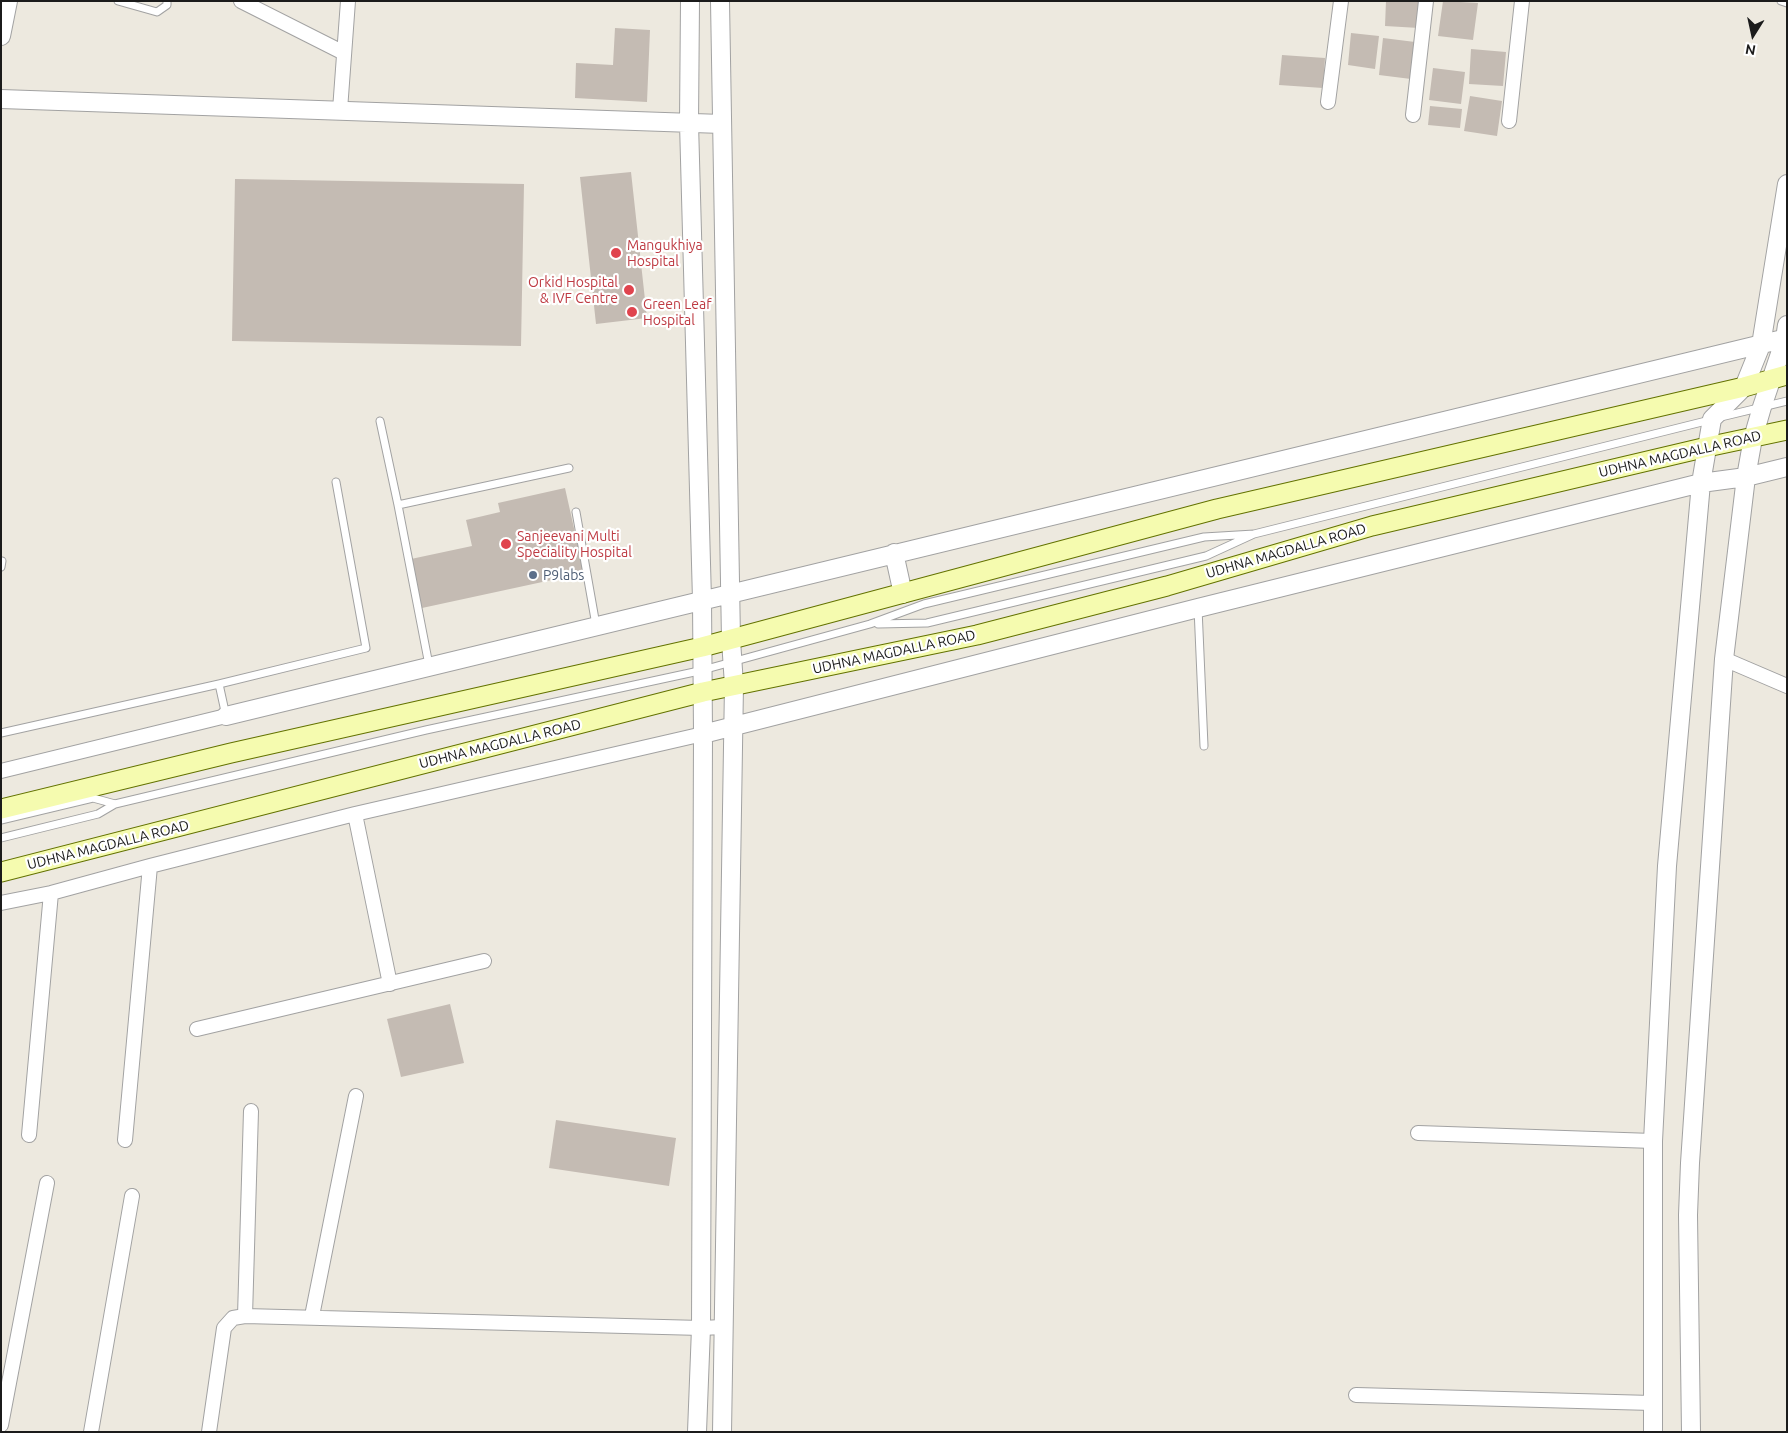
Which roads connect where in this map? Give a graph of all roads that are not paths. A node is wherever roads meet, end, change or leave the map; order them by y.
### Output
1 (8, 1) edge
2 (118, 1) edge
3 (168, 1) edge
4 (240, 1) edge
5 (348, 1) edge
6 (690, 1) edge
7 (720, 1) edge
8 (1341, 1) edge
9 (1426, 1) edge
10 (1522, 1) edge
11 (1782, 1) edge
12 (1787, 3) edge
13 (1, 36) edge
14 (344, 53) junction
15 (1, 99) edge
16 (1328, 102) dead end
17 (340, 110) junction
18 (1413, 115) dead end
19 (1509, 121) dead end
20 (689, 123) junction
21 (722, 124) junction
22 (1787, 184) edge
23 (1786, 334) edge
24 (1761, 345) junction
25 (1779, 378) edge
26 (1744, 387) junction
27 (1787, 401) edge
28 (1762, 407) junction
29 (1712, 419) junction
30 (380, 421) dead end
31 (1787, 430) edge
32 (1753, 438) junction
33 (1707, 447) junction
34 (1787, 466) edge
35 (569, 468) dead end
36 (1746, 477) junction
37 (336, 482) dead end
38 (1701, 483) junction
39 (398, 505) junction
40 (576, 512) dead end
41 (1254, 534) junction
42 (894, 553) junction
43 (731, 593) junction
44 (903, 594) junction
45 (702, 600) junction
46 (1198, 608) junction
47 (870, 624) junction
48 (596, 626) junction
49 (731, 640) junction
50 (702, 648) junction
51 (1724, 659) junction
52 (733, 662) junction
53 (429, 666) junction
54 (702, 671) junction
55 (219, 684) junction
56 (734, 685) junction
57 (1787, 686) edge
58 (702, 692) junction
59 (226, 716) junction
60 (734, 726) junction
61 (1, 733) edge
62 (703, 734) junction
63 (1204, 746) dead end
64 (1, 771) edge
65 (115, 804) junction
66 (1, 809) edge
67 (355, 814) junction
68 (1, 820) edge
69 (1, 838) edge
70 (150, 866) junction
71 (1, 872) edge
72 (51, 893) junction
73 (1, 903) edge
74 (484, 961) dead end
75 (390, 984) junction
76 (196, 1029) dead end
77 (356, 1096) dead end
78 (251, 1111) dead end
79 (1418, 1133) dead end
80 (29, 1136) dead end
81 (125, 1140) dead end
82 (1652, 1141) junction
83 (47, 1183) dead end
84 (132, 1196) dead end
85 (245, 1316) junction
86 (312, 1316) junction
87 (723, 1327) junction
88 (701, 1328) junction
89 (1356, 1395) dead end
90 (1652, 1403) junction
91 (1, 1425) edge
92 (91, 1432) edge
93 (209, 1432) edge
94 (697, 1432) edge
95 (722, 1432) edge
96 (1653, 1432) edge
97 (1691, 1432) edge

1 - 13 street
2 - 3 lane
4 - 14 street
5 - 14 street
6 - 20 street
7 - 21 street
8 - 16 street
9 - 18 street
10 - 19 street
11 - 12 lane
14 - 17 street
15 - 17 street
17 - 20 street
20 - 21 street
20 - 45 street
21 - 43 street
22 - 24 street
23 - 24 street
23 - 25 street
24 - 26 street
24 - 42 street
25 - 26 main road
25 - 28 street
26 - 29 street
26 - 44 main road
27 - 28 lane
28 - 29 lane
28 - 32 street
29 - 33 street
29 - 41 lane
30 - 39 lane
31 - 32 main road, UDHNA MAGDALLA ROAD
32 - 33 main road, UDHNA MAGDALLA ROAD
32 - 36 street
33 - 38 street
33 - 56 main road, UDHNA MAGDALLA ROAD
34 - 36 street
35 - 39 lane
36 - 38 street
36 - 51 street
37 - 55 lane
38 - 46 street
38 - 82 street
39 - 53 lane
40 - 48 lane
41 - 47 lane
41 - 47 lane
42 - 43 street
42 - 44 street
43 - 45 street
43 - 49 street
44 - 49 main road
45 - 48 street
45 - 50 street
46 - 60 street
46 - 63 lane
47 - 52 lane
48 - 53 street
49 - 50 main road
49 - 52 street
50 - 54 street
50 - 66 main road
51 - 57 street
51 - 97 street
52 - 54 lane
52 - 56 street
53 - 59 street
54 - 58 street
54 - 65 lane
55 - 59 lane
55 - 61 lane
56 - 58 main road, UDHNA MAGDALLA ROAD
56 - 60 street
58 - 62 street
58 - 71 main road, UDHNA MAGDALLA ROAD
59 - 64 street
60 - 62 street
60 - 87 street
62 - 67 street
62 - 88 street
65 - 68 lane
65 - 69 lane
67 - 70 street
67 - 75 street
70 - 72 street
70 - 81 street
72 - 73 street
72 - 80 street
74 - 75 street
75 - 76 street
77 - 86 street
78 - 85 street
79 - 82 street
82 - 90 street
83 - 91 street
84 - 92 street
85 - 86 street
85 - 93 street
86 - 88 street
87 - 88 street
87 - 95 street
88 - 94 street
89 - 90 street
90 - 96 street

